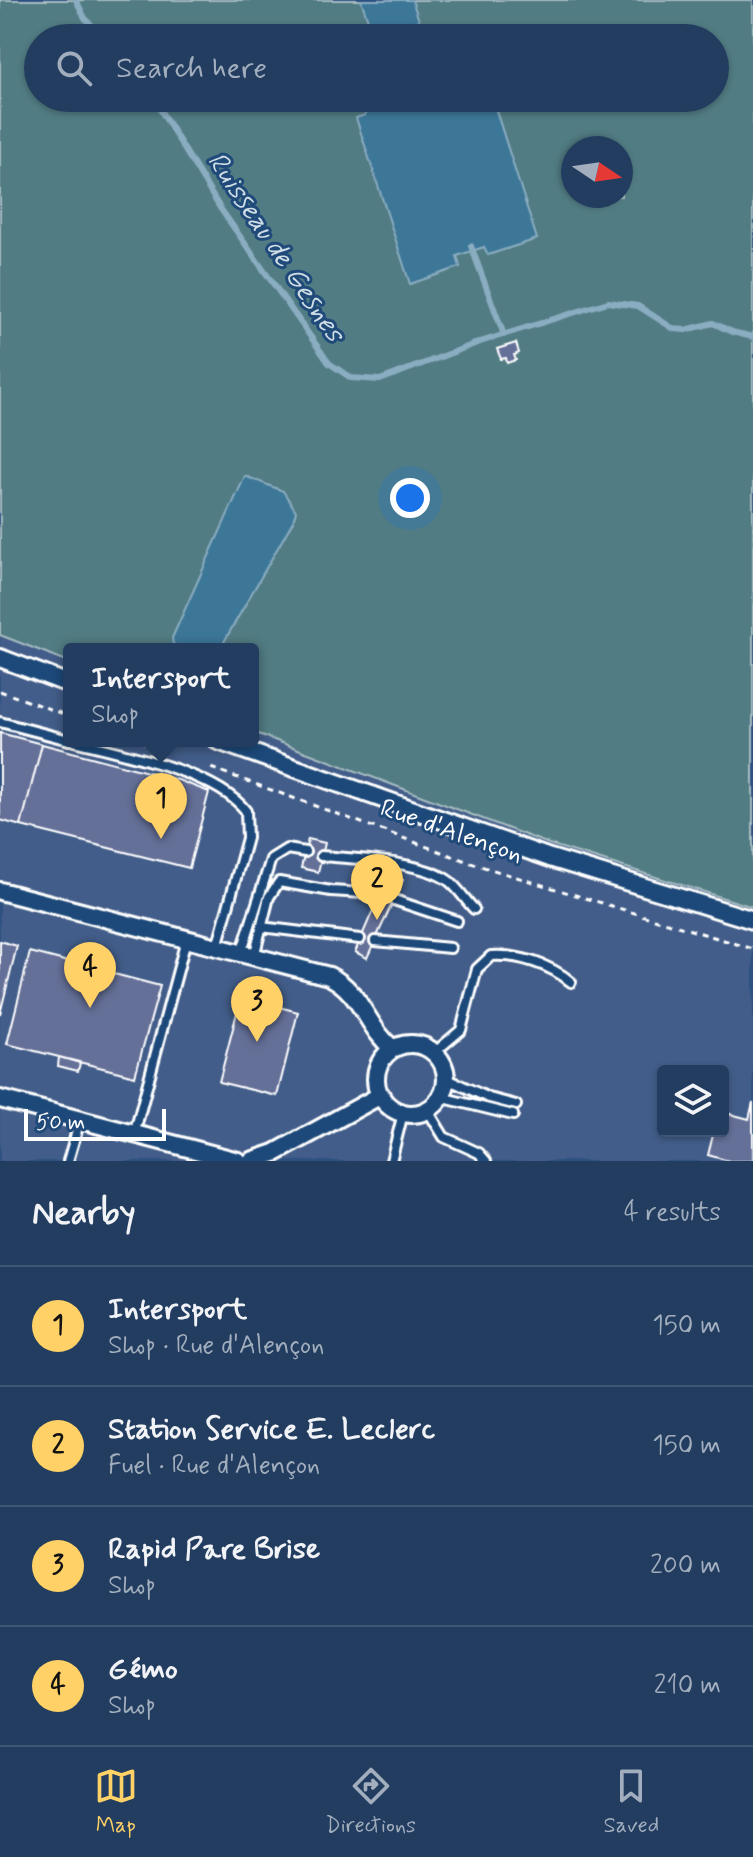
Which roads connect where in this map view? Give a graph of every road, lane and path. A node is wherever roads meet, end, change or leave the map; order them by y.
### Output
1 (0, 658) edge
2 (63, 682) edge
3 (0, 691) edge
4 (63, 714) edge
5 (0, 722) edge
6 (63, 738) edge
7 (98, 747) edge
8 (157, 747) edge
9 (235, 747) edge
10 (163, 749) dead end
11 (205, 765) dead end
12 (305, 852) dead end
13 (321, 856) dead end
14 (0, 891) edge
15 (380, 894) dead end
16 (394, 900) dead end
17 (474, 909) dead end
18 (753, 920) edge
19 (457, 921) dead end
20 (261, 927) junction
21 (360, 939) dead end
22 (186, 940) junction
23 (375, 941) dead end
24 (217, 947) junction
25 (450, 948) dead end
26 (753, 949) edge
27 (248, 955) junction
28 (571, 982) dead end
29 (393, 1049) junction
30 (435, 1052) junction
31 (445, 1078) junction
32 (381, 1095) junction
33 (0, 1099) edge
34 (434, 1103) junction
35 (516, 1105) dead end
36 (403, 1113) junction
37 (513, 1115) dead end
38 (80, 1120) junction
39 (134, 1135) junction
40 (68, 1161) edge
41 (238, 1161) edge
42 (251, 1161) edge
43 (391, 1161) edge
44 (486, 1161) edge

1 - 2 street
3 - 4 path
5 - 6 lane
7 - 24 lane
8 - 10 path
9 - 18 street, Rue d'Alençon
11 - 26 path, Rue d'Alençon
12 - 27 lane
13 - 17 lane
14 - 22 street
15 - 20 lane
16 - 19 lane
20 - 21 lane
20 - 27 lane
22 - 24 street
22 - 39 lane
23 - 25 lane
24 - 27 street
27 - 29 street
28 - 30 lane
29 - 30 street
29 - 32 street
30 - 31 street
31 - 34 street
31 - 35 lane
32 - 36 street
32 - 42 street
33 - 38 street
34 - 36 street
34 - 37 lane
34 - 44 lane
36 - 43 lane
38 - 39 street
38 - 40 lane
39 - 41 street

